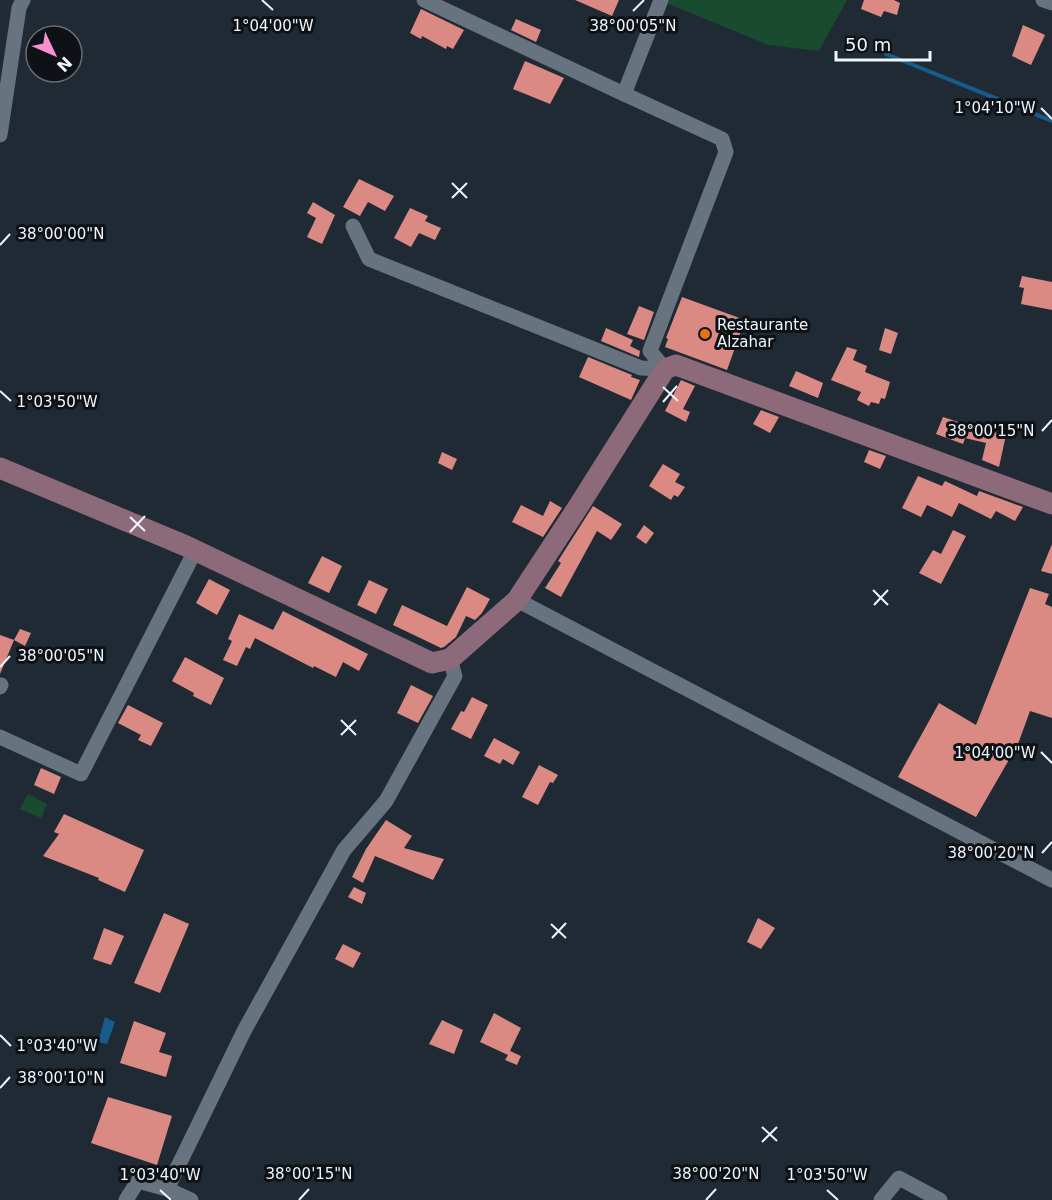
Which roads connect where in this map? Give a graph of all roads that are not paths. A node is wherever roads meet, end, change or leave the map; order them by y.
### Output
1 (23, 0) edge
2 (424, 0) edge
3 (661, 0) edge
4 (1043, 0) edge
5 (1052, 3) edge
6 (624, 94) junction
7 (0, 135) edge
8 (353, 226) dead end
9 (665, 369) junction
10 (0, 468) edge
11 (1052, 504) edge
12 (195, 551) junction
13 (517, 600) junction
14 (450, 659) junction
15 (0, 737) edge
16 (1052, 880) edge
17 (167, 1189) junction
18 (126, 1200) edge
19 (191, 1200) edge
20 (881, 1200) edge
21 (940, 1200) edge

1 - 7 street
2 - 6 street
3 - 6 street
4 - 5 street
6 - 9 street
8 - 9 street
9 - 11 main road
9 - 13 main road
10 - 12 main road
12 - 14 main road
12 - 15 street
13 - 14 main road
13 - 16 street
14 - 17 street
17 - 18 street
17 - 19 street
20 - 21 street

